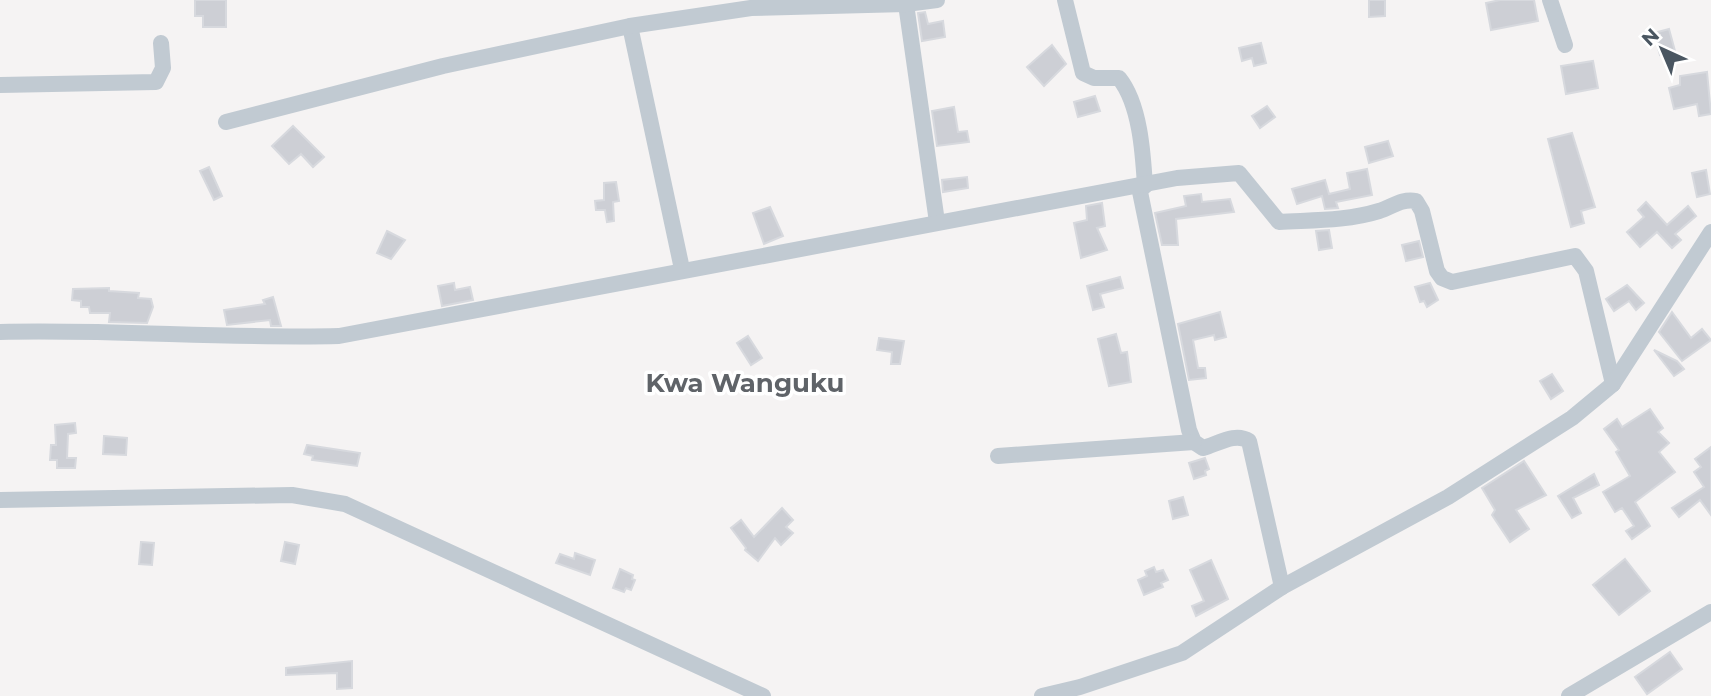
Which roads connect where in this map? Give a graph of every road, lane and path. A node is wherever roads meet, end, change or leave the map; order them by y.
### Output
1 (937, 0) edge
2 (1065, 0) edge
3 (1550, 0) edge
4 (906, 4) junction
5 (629, 26) junction
6 (161, 43) dead end
7 (1565, 45) dead end
8 (0, 85) edge
9 (226, 122) dead end
10 (1142, 186) junction
11 (937, 222) junction
12 (1711, 232) edge
13 (682, 269) junction
14 (0, 332) edge
15 (1613, 383) junction
16 (1194, 442) junction
17 (998, 456) dead end
18 (0, 500) edge
19 (1282, 587) junction
20 (1711, 612) edge
21 (1576, 694) edge
22 (763, 696) edge
23 (1042, 696) edge

1 - 4 street
2 - 10 street
3 - 7 street
4 - 5 street
4 - 11 street
5 - 9 street
5 - 13 street
6 - 8 street
10 - 11 street
10 - 15 street
10 - 16 street
11 - 13 street
12 - 15 street
13 - 14 street
15 - 19 street
16 - 17 street
16 - 19 street
18 - 22 street
19 - 23 street
20 - 21 street

